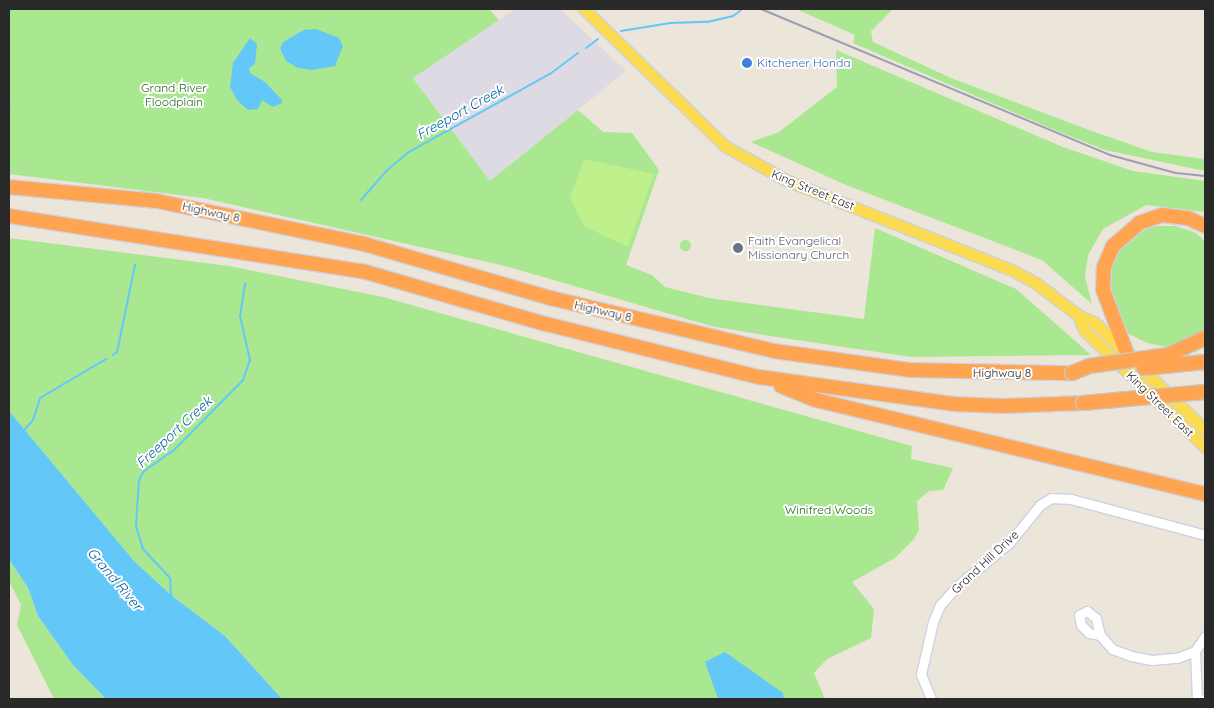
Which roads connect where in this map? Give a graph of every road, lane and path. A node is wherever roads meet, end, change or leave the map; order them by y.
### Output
1 (584, 9) edge
2 (9, 187) edge
3 (9, 216) edge
4 (1205, 226) edge
5 (1078, 315) junction
6 (1205, 338) edge
7 (1128, 356) junction
8 (1205, 362) edge
9 (1072, 373) junction
10 (759, 377) junction
11 (1205, 392) edge
12 (1205, 430) edge
13 (1205, 447) edge
14 (1205, 494) edge
15 (1205, 535) edge
16 (1100, 635) dead end
17 (1205, 636) edge
18 (1195, 651) junction
19 (931, 699) edge
20 (1197, 699) edge

1 - 5 main road, King Street East
2 - 9 highway, Highway 8
3 - 10 highway
4 - 7 highway
5 - 7 main road, King Street East
5 - 13 main road, King Street East
6 - 9 highway, bridge
7 - 12 main road, King Street East
8 - 9 highway, Highway 8, bridge
10 - 11 highway, bridge
10 - 14 highway
15 - 19 street, Grand Hill Drive
16 - 18 street
17 - 18 street
18 - 20 street

